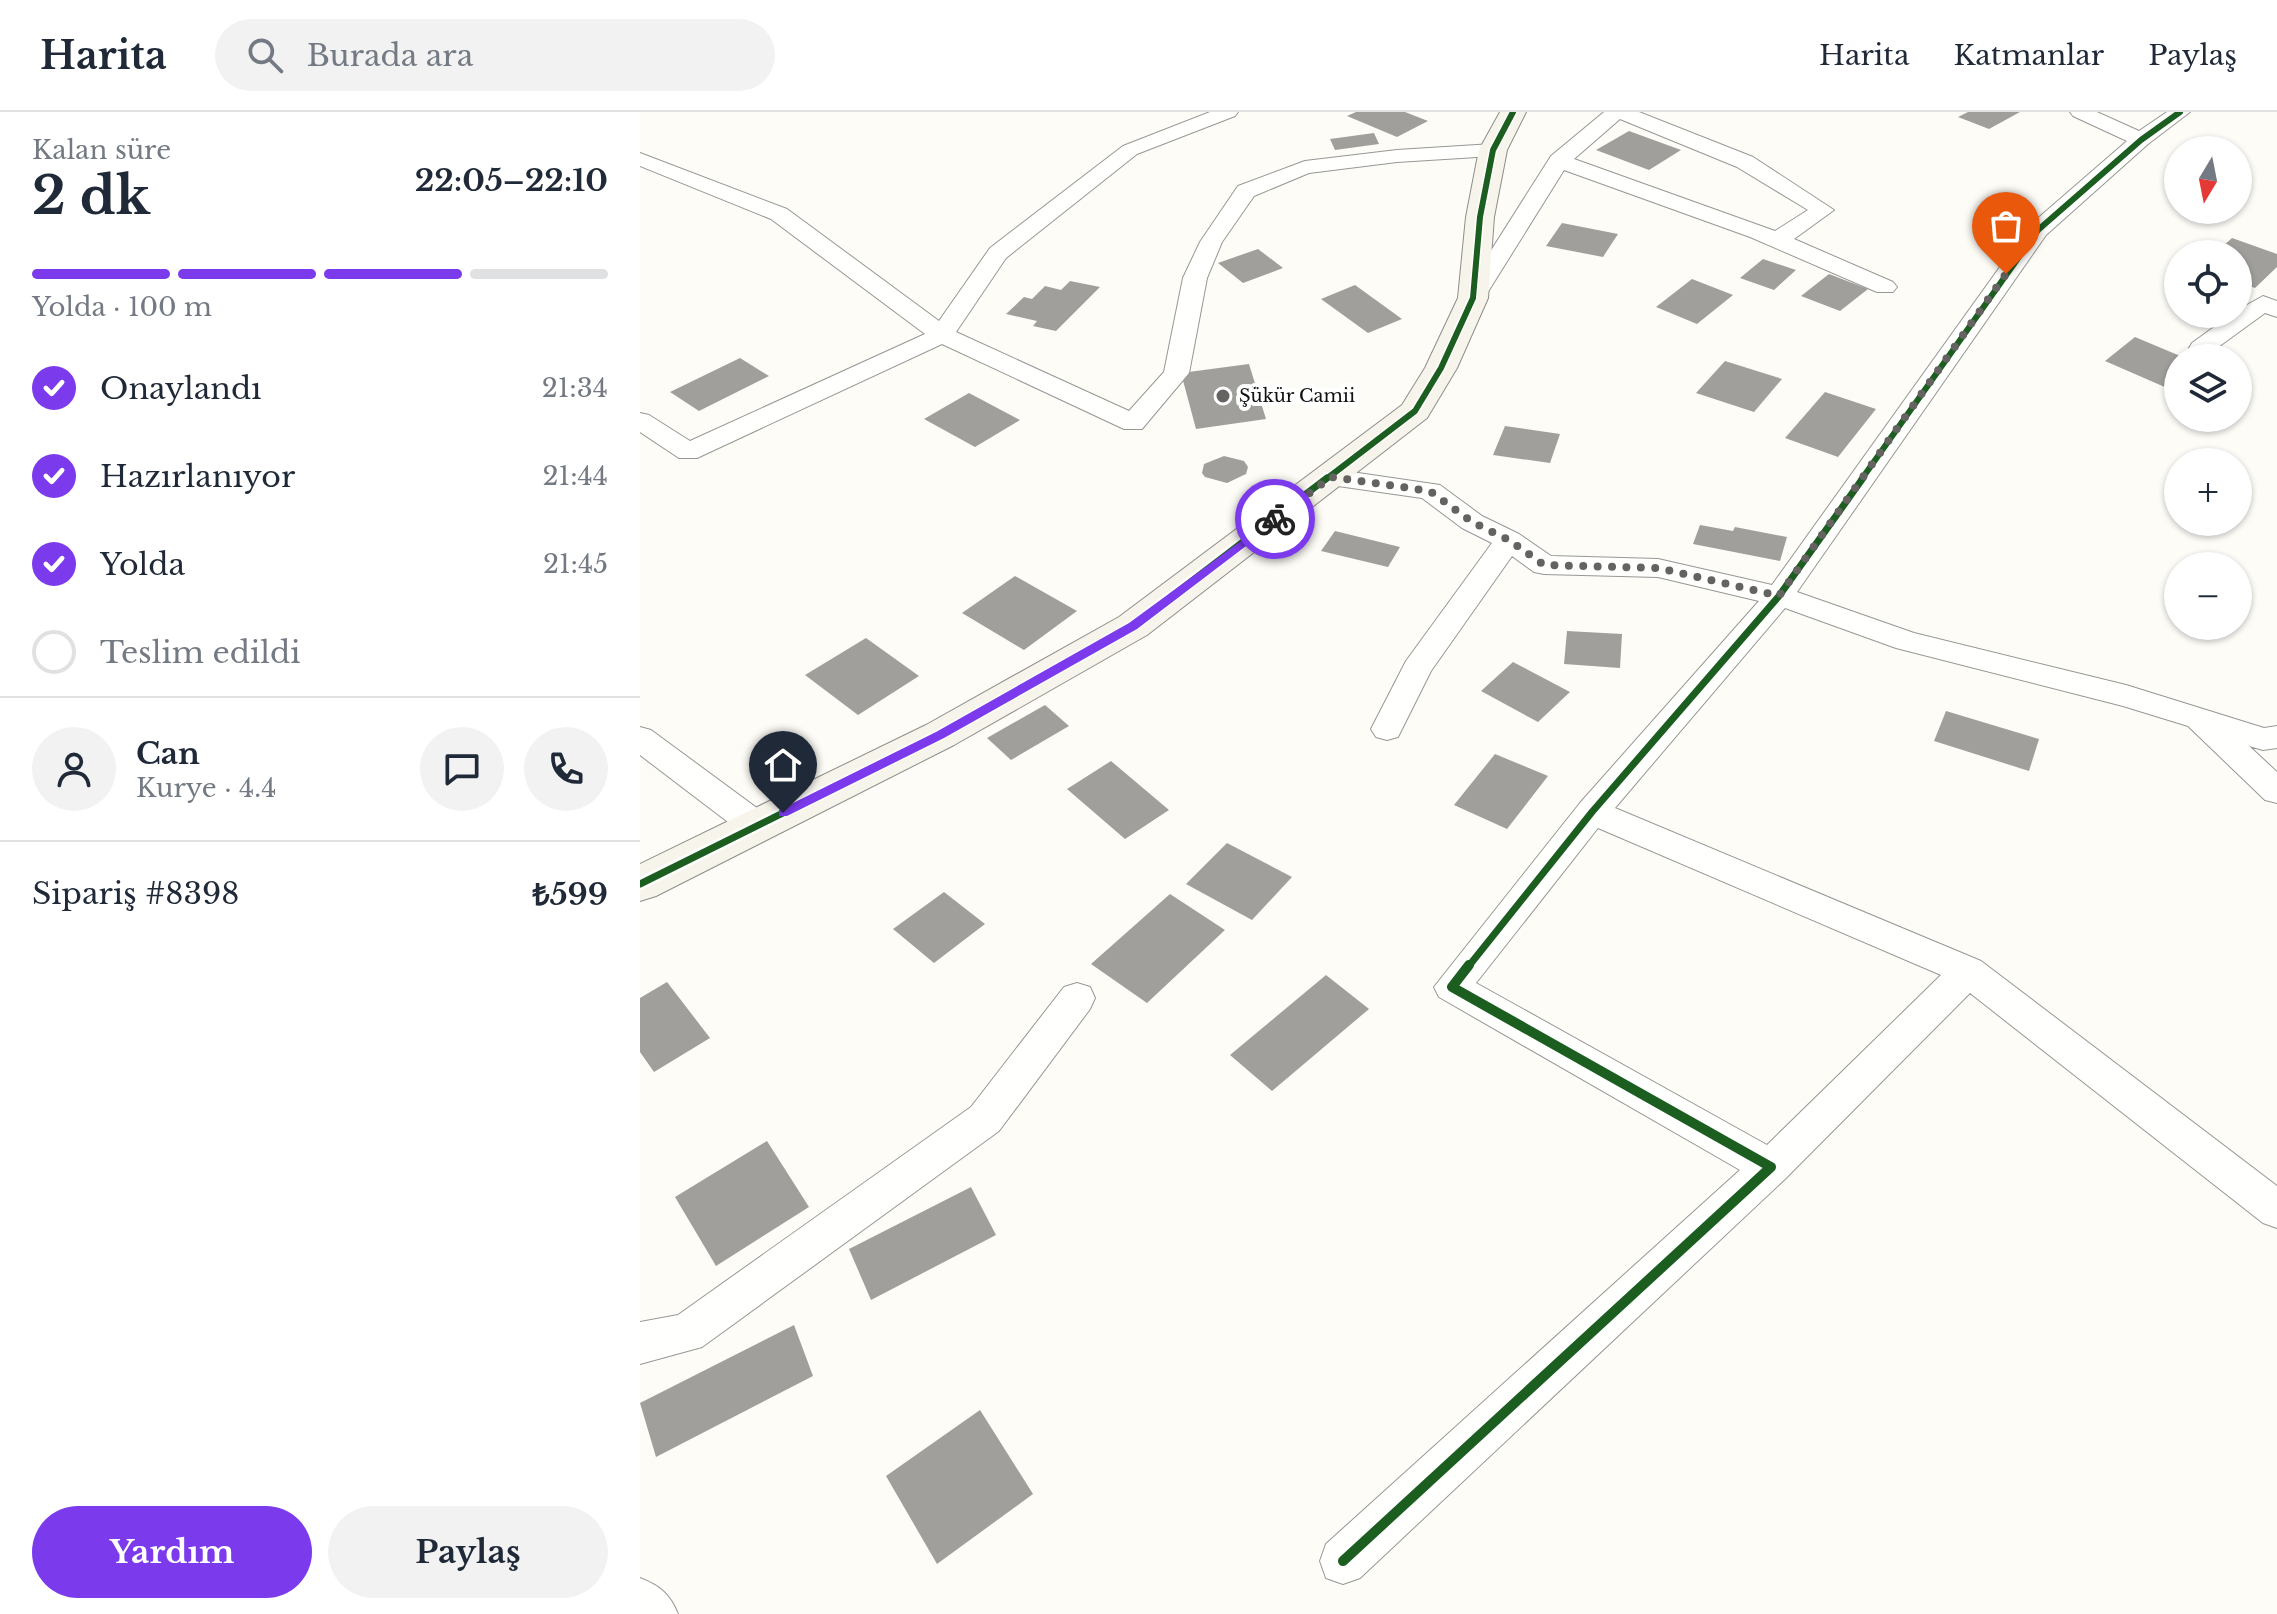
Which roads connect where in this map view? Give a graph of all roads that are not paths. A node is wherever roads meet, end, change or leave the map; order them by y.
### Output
1 (1228, 112) edge
2 (1618, 112) edge
3 (2080, 112) edge
4 (2180, 112) edge
5 (1511, 113) edge
6 (2141, 140) junction
7 (1493, 150) junction
8 (640, 159) edge
9 (1559, 161) junction
10 (1777, 240) junction
11 (1885, 287) dead end
12 (1473, 298) junction
13 (2277, 310) edge
14 (942, 335) junction
15 (2207, 344) edge
16 (640, 421) edge
17 (1331, 477) junction
18 (1509, 540) junction
19 (1779, 596) junction
20 (2199, 718) junction
21 (1387, 729) dead end
22 (2277, 737) edge
23 (640, 738) edge
24 (2277, 791) edge
25 (1592, 812) junction
26 (757, 826) junction
27 (640, 884) edge
28 (1968, 971) junction
29 (1077, 998) dead end
30 (1771, 1167) junction
31 (2277, 1210) edge
32 (640, 1343) edge
33 (1343, 1561) dead end
34 (640, 1602) edge
35 (654, 1614) edge

1 - 14 street
2 - 9 street
2 - 10 street
3 - 6 street
4 - 6 street
5 - 7 street
6 - 19 street
7 - 12 street
7 - 14 street
8 - 14 street
9 - 10 street
9 - 12 street
10 - 11 street
12 - 17 street
13 - 15 street
14 - 16 street
17 - 18 street
17 - 26 street
18 - 19 street
18 - 21 street
19 - 20 street
19 - 25 street
20 - 22 street
20 - 24 street
23 - 26 street
25 - 28 street
25 - 30 street
26 - 27 street
28 - 30 street
28 - 31 street
29 - 32 street
30 - 33 street
34 - 35 street

